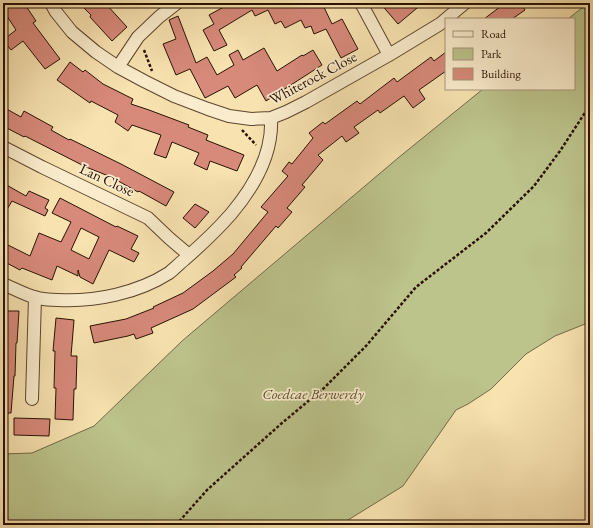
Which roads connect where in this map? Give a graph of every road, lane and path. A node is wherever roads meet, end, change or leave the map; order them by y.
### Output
1 (51, 3) edge
2 (177, 3) edge
3 (361, 3) edge
4 (465, 3) edge
5 (447, 18) edge
6 (445, 20) edge
7 (139, 36) junction
8 (389, 55) junction
9 (118, 67) junction
10 (158, 88) junction
11 (590, 105) edge
12 (240, 118) junction
13 (271, 118) junction
14 (3, 147) edge
15 (265, 155) junction
16 (189, 256) junction
17 (3, 284) edge
18 (35, 297) junction
19 (32, 399) dead end
20 (176, 525) edge

1 - 9 street, Whiterock Close
2 - 7 street
3 - 8 street
4 - 5 street, Whiterock Close
6 - 8 street, Whiterock Close
7 - 9 street
7 - 10 path
8 - 13 street, Whiterock Close
9 - 10 street, Whiterock Close
10 - 12 street, Whiterock Close
11 - 20 path
12 - 13 street, Whiterock Close
12 - 15 path
13 - 15 street
14 - 16 street, Lan Close
15 - 16 street
16 - 18 street
17 - 18 street
18 - 19 street

